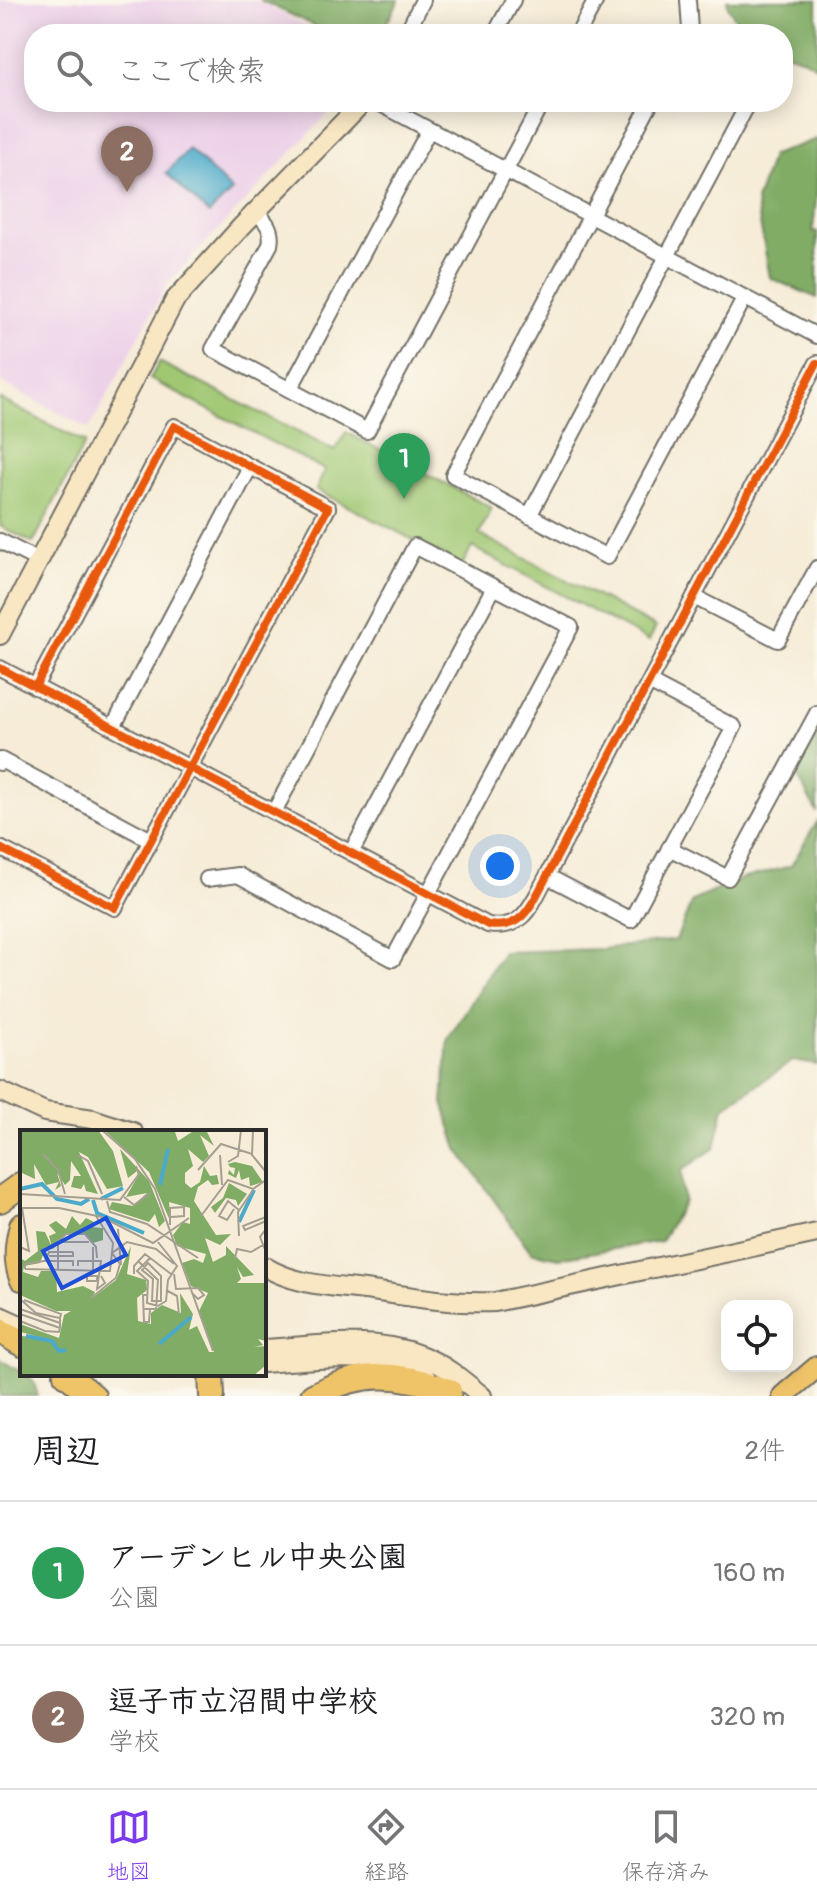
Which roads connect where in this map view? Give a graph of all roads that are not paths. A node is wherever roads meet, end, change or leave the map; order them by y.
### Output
1 (423, 0) edge
2 (513, 0) edge
3 (596, 0) edge
4 (688, 0) edge
5 (411, 24) edge
6 (500, 24) edge
7 (583, 24) edge
8 (690, 24) edge
9 (353, 112) edge
10 (396, 112) edge
11 (537, 112) edge
12 (646, 112) edge
13 (744, 112) edge
14 (429, 130) junction
15 (506, 169) junction
16 (256, 212) junction
17 (592, 215) junction
18 (666, 255) junction
19 (745, 297) junction
20 (817, 336) edge
21 (817, 363) edge
22 (290, 389) junction
23 (250, 467) junction
24 (529, 516) junction
25 (0, 541) edge
26 (39, 561) junction
27 (817, 568) edge
28 (494, 587) junction
29 (694, 597) junction
30 (0, 635) edge
31 (0, 668) edge
32 (649, 682) junction
33 (35, 687) junction
34 (817, 713) edge
35 (113, 727) junction
36 (0, 763) edge
37 (189, 768) junction
38 (274, 812) junction
39 (151, 840) junction
40 (0, 848) edge
41 (669, 848) junction
42 (351, 853) junction
43 (547, 876) junction
44 (207, 879) dead end
45 (428, 893) junction
46 (5, 1094) edge
47 (127, 1130) edge
48 (20, 1185) edge
49 (0, 1200) edge
50 (20, 1232) edge
51 (817, 1233) edge
52 (266, 1267) edge
53 (20, 1270) edge
54 (0, 1306) edge
55 (20, 1315) edge
56 (0, 1316) edge
57 (20, 1325) edge
58 (0, 1331) edge
59 (20, 1343) edge
60 (266, 1349) edge
61 (266, 1363) edge
62 (817, 1367) edge
63 (68, 1376) edge
64 (452, 1394) edge
65 (93, 1396) edge
66 (313, 1396) edge
67 (482, 1396) edge
68 (783, 1396) edge

1 - 5 street
2 - 6 street
3 - 7 street
4 - 8 street
9 - 16 street
10 - 14 street
11 - 15 street
12 - 17 street
13 - 18 street
14 - 15 street
14 - 22 street
15 - 17 street
15 - 22 street
16 - 22 street
16 - 26 street
17 - 18 street
17 - 24 street
18 - 19 street
18 - 24 street
19 - 20 street
19 - 24 street
21 - 29 street
23 - 33 street
23 - 35 street
23 - 37 street
25 - 26 street
26 - 30 street
27 - 29 street
28 - 38 street
28 - 42 street
28 - 45 street
29 - 32 street
31 - 33 street
32 - 41 street
32 - 43 street
33 - 35 street
34 - 41 street
35 - 37 street
36 - 39 street
37 - 38 street
37 - 39 street
38 - 42 street
39 - 40 street
41 - 43 street
42 - 45 street
43 - 45 street
44 - 45 street
46 - 47 street
48 - 49 highway
50 - 53 highway
51 - 52 street
54 - 55 street
56 - 57 street
58 - 59 highway
60 - 67 street
61 - 64 street
62 - 68 main road
63 - 65 highway
64 - 66 highway

